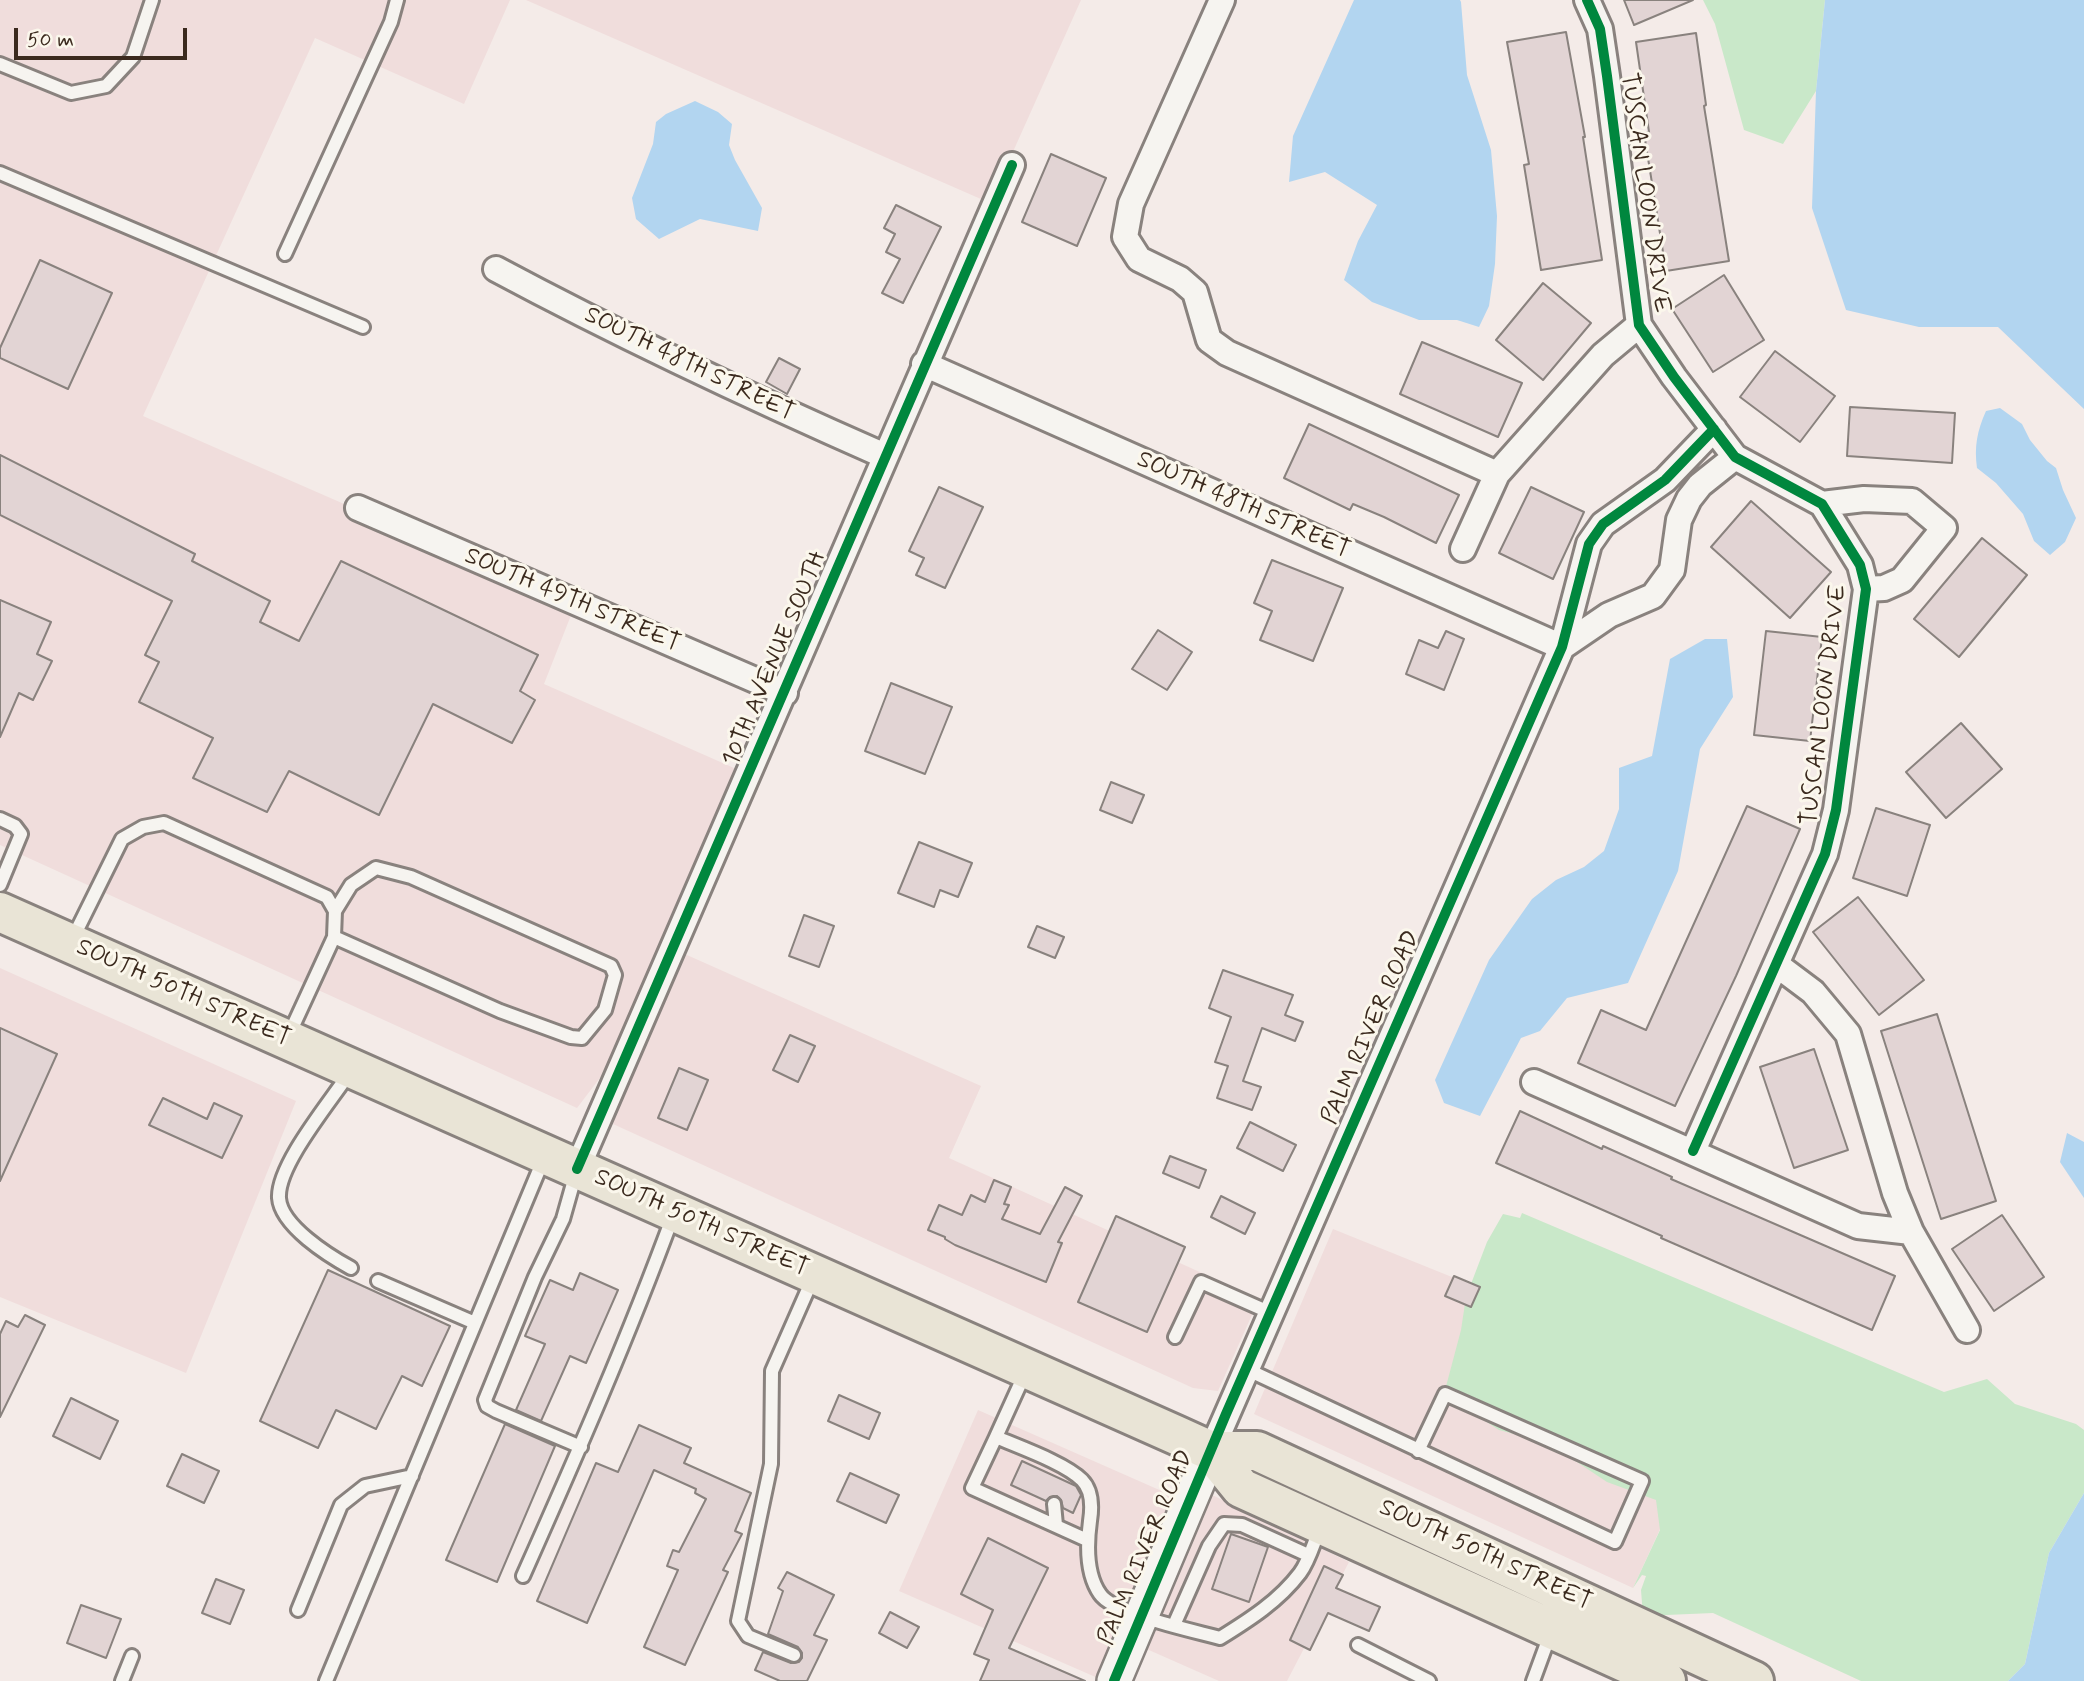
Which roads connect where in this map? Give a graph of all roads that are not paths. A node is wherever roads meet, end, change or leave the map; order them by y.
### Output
1 (152, 0) edge
2 (397, 0) edge
3 (1222, 0) edge
4 (1587, 0) edge
5 (0, 64) edge
6 (1012, 164) dead end
7 (0, 173) edge
8 (285, 254) dead end
9 (496, 269) dead end
10 (1639, 325) junction
11 (363, 327) dead end
12 (924, 364) junction
13 (1714, 429) junction
14 (885, 456) junction
15 (1735, 457) junction
16 (1497, 474) junction
17 (1648, 492) junction
18 (1822, 504) junction
19 (358, 509) dead end
20 (1679, 520) junction
21 (1463, 549) dead end
22 (1866, 589) junction
23 (1562, 647) junction
24 (785, 693) junction
25 (0, 819) edge
26 (0, 885) edge
27 (335, 911) junction
28 (0, 912) edge
29 (334, 937) junction
30 (71, 944) junction
31 (1777, 965) junction
32 (287, 1040) junction
33 (352, 1069) junction
34 (1534, 1082) dead end
35 (1693, 1151) junction
36 (561, 1162) junction
37 (675, 1213) junction
38 (1911, 1232) junction
39 (351, 1268) dead end
40 (815, 1275) junction
41 (378, 1281) dead end
42 (1271, 1312) junction
43 (475, 1323) junction
44 (1967, 1330) dead end
45 (1175, 1337) dead end
46 (1026, 1369) junction
47 (1246, 1369) junction
48 (996, 1437) junction
49 (581, 1447) junction
50 (1211, 1451) junction
51 (1418, 1451) junction
52 (412, 1476) junction
53 (1054, 1504) dead end
54 (1056, 1525) junction
55 (1087, 1540) junction
56 (1315, 1540) junction
57 (523, 1576) dead end
58 (298, 1610) dead end
59 (1141, 1616) junction
60 (1174, 1625) junction
61 (1552, 1629) junction
62 (1358, 1646) dead end
63 (794, 1655) dead end
64 (132, 1656) dead end
65 (1656, 1679) edge
66 (122, 1681) edge
67 (326, 1681) edge
68 (1114, 1681) edge
69 (1429, 1681) edge
70 (1533, 1681) edge
71 (1754, 1681) edge

1 - 5 lane
2 - 8 lane
3 - 16 street
4 - 10 street, TUSCAN LOON DRIVE
6 - 12 street, 10TH AVENUE SOUTH
7 - 11 lane
9 - 14 street, SOUTH 48TH STREET
10 - 13 street, TUSCAN LOON DRIVE
10 - 16 street
12 - 14 street, 10TH AVENUE SOUTH
12 - 23 street, SOUTH 48TH STREET
13 - 15 street, TUSCAN LOON DRIVE
13 - 17 street, PALM RIVER ROAD
14 - 24 street, 10TH AVENUE SOUTH
15 - 18 street, TUSCAN LOON DRIVE
15 - 20 street
16 - 21 street
17 - 20 street
17 - 23 street, PALM RIVER ROAD
18 - 22 street, TUSCAN LOON DRIVE
18 - 22 street, TUSCAN LOON DRIVE
19 - 24 street, SOUTH 49TH STREET
20 - 23 street
22 - 31 street, TUSCAN LOON DRIVE
23 - 42 street, PALM RIVER ROAD
24 - 36 street, 10TH AVENUE SOUTH
25 - 26 lane
27 - 29 lane
27 - 29 lane
27 - 30 lane
28 - 30 main road, SOUTH 50TH STREET
29 - 32 lane
30 - 32 main road, SOUTH 50TH STREET
31 - 35 street, TUSCAN LOON DRIVE
31 - 38 street
32 - 33 main road, SOUTH 50TH STREET
33 - 36 main road, SOUTH 50TH STREET
33 - 39 lane
34 - 35 street
35 - 38 street
36 - 37 main road, SOUTH 50TH STREET
36 - 43 lane
36 - 49 lane
37 - 40 main road, SOUTH 50TH STREET
37 - 49 lane
38 - 44 street
40 - 46 main road, SOUTH 50TH STREET
40 - 63 lane
41 - 43 lane
42 - 45 lane
42 - 47 street, PALM RIVER ROAD
43 - 52 lane
46 - 48 lane
46 - 50 main road, SOUTH 50TH STREET
47 - 50 street, PALM RIVER ROAD
47 - 51 lane
48 - 54 lane
48 - 55 lane
49 - 57 lane
50 - 56 main road, SOUTH 50TH STREET
50 - 59 street, PALM RIVER ROAD
50 - 71 main road, SOUTH 50TH STREET
51 - 51 lane
52 - 58 lane
52 - 67 lane
53 - 54 lane
54 - 55 lane
55 - 59 lane
56 - 60 lane
56 - 60 lane
56 - 61 main road, SOUTH 50TH STREET
59 - 60 lane
59 - 68 street, PALM RIVER ROAD
61 - 65 main road, SOUTH 50TH STREET
61 - 70 lane
62 - 69 lane
64 - 66 lane

